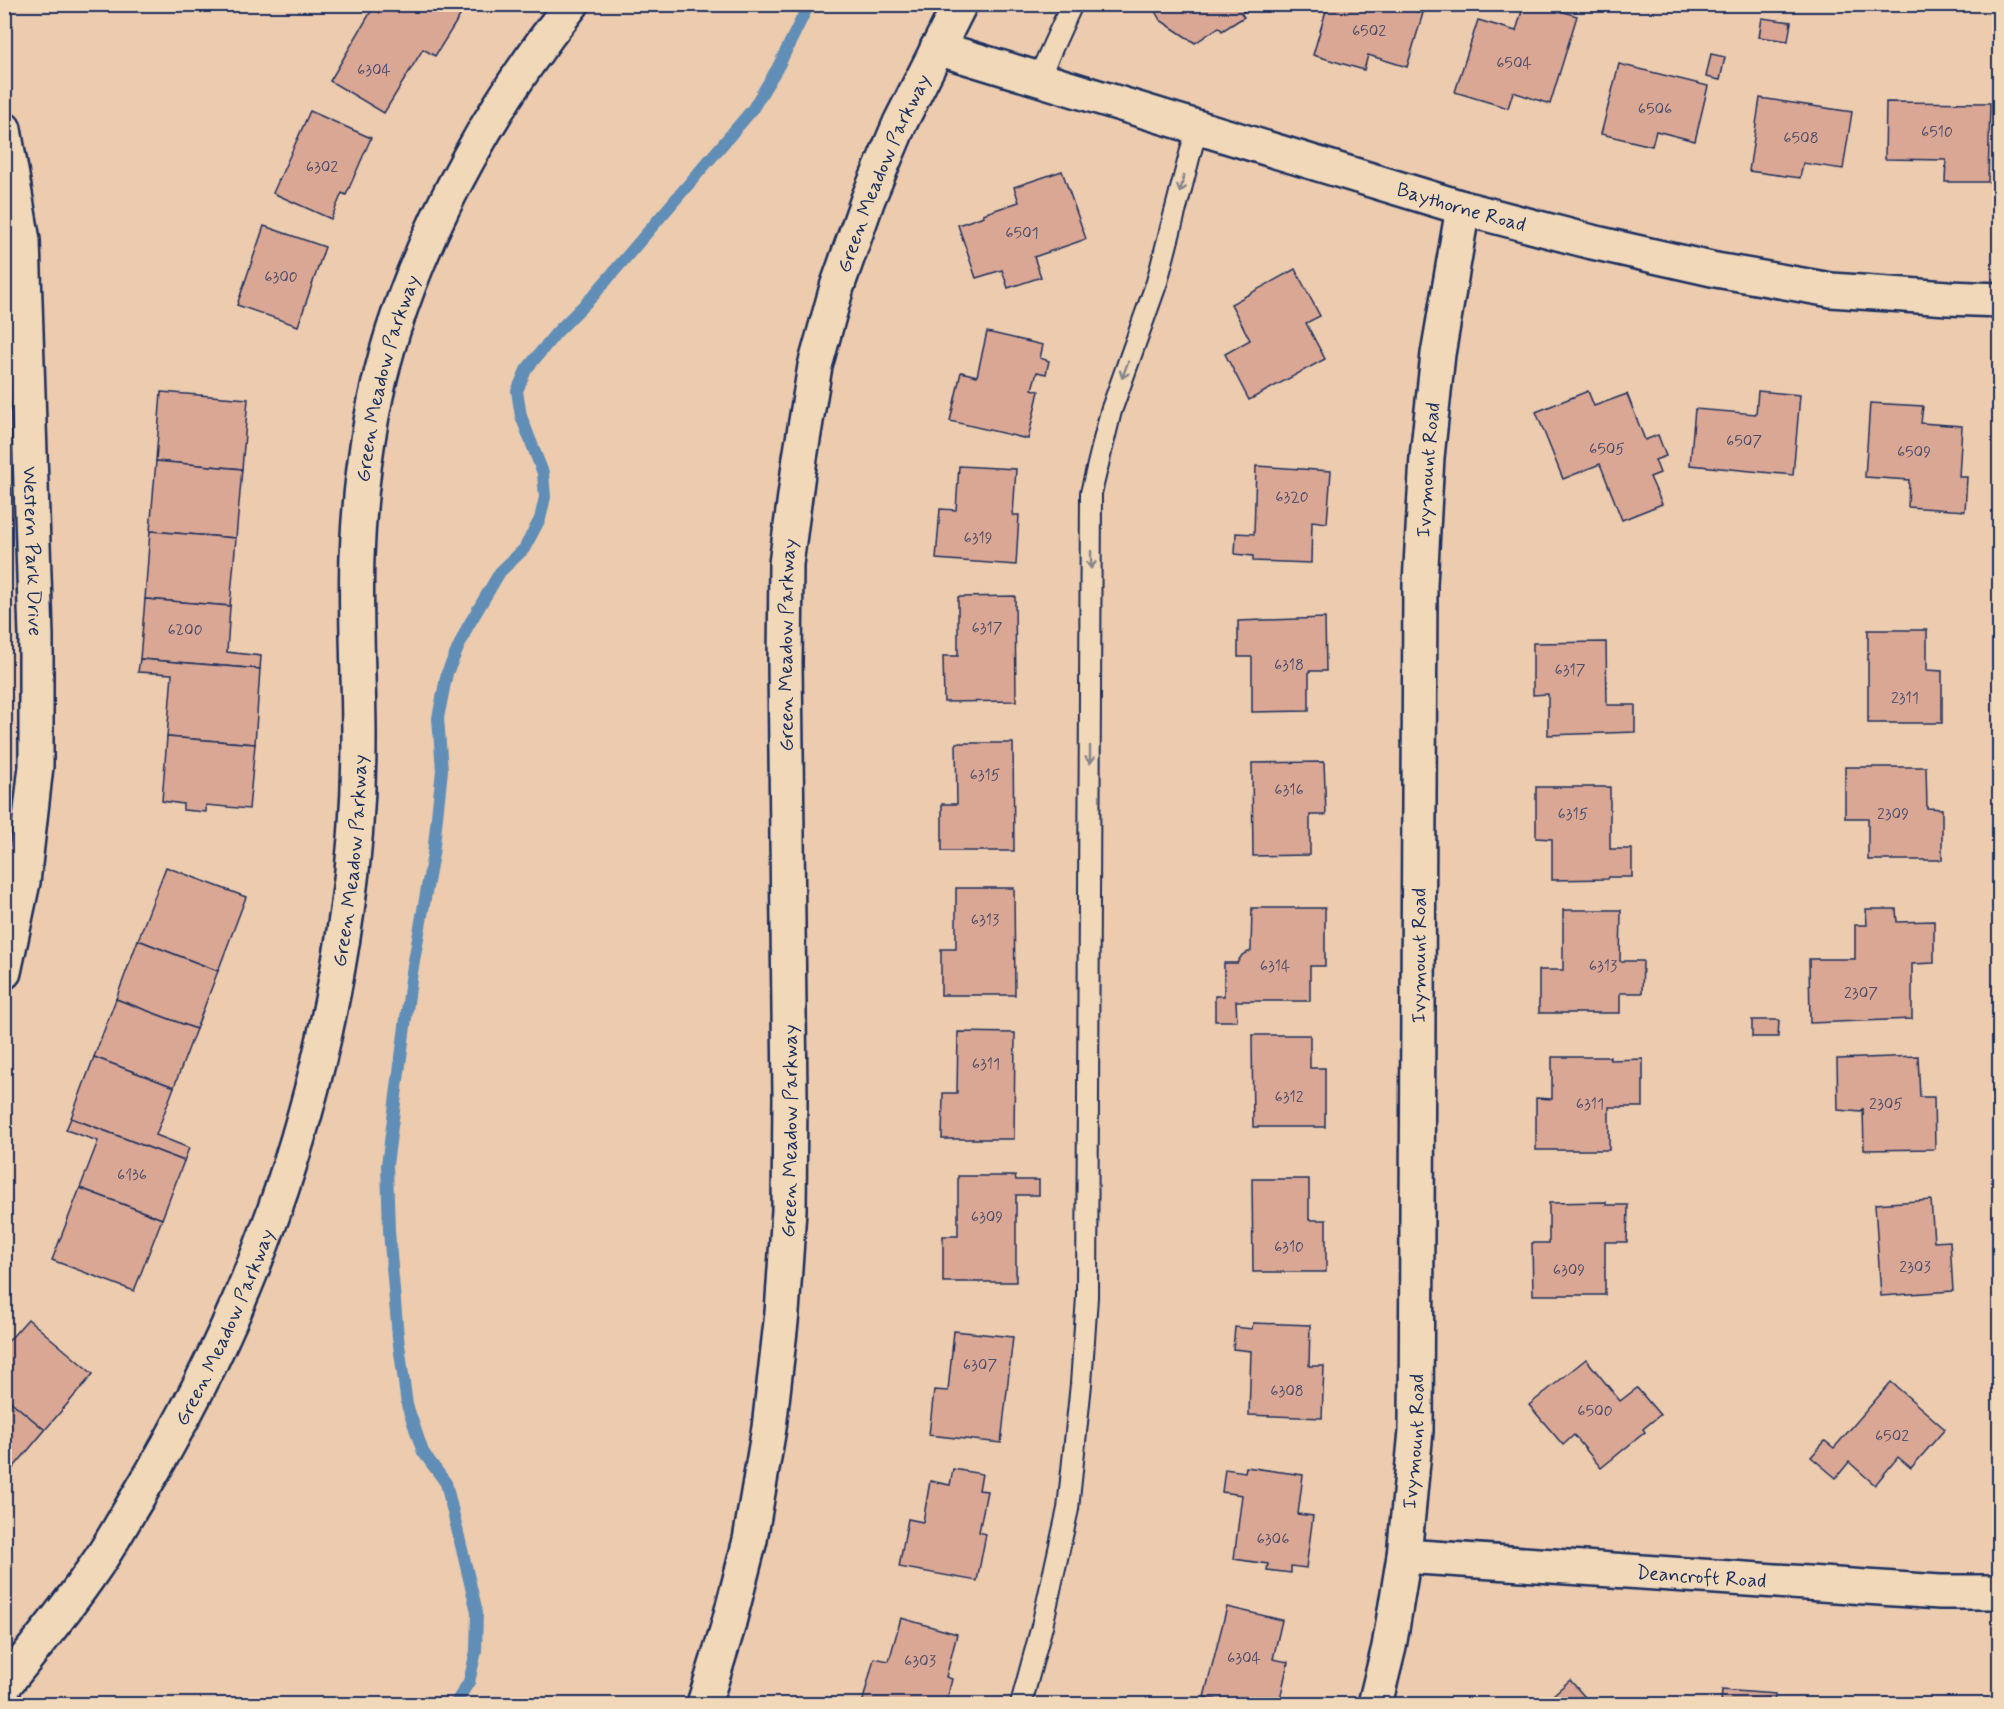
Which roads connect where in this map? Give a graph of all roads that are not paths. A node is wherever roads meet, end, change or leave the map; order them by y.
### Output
1 (572, 4) edge
2 (960, 4) edge
3 (1072, 4) edge
4 (937, 48) junction
5 (1038, 79) junction
6 (1197, 127) junction
7 (4, 129) edge
8 (1463, 208) junction
9 (2000, 300) edge
10 (4, 972) edge
11 (1404, 1556) junction
12 (2000, 1592) edge
13 (4, 1686) edge
14 (704, 1704) edge
15 (1022, 1704) edge
16 (1375, 1704) edge

1 - 13 street, Green Meadow Parkway
2 - 4 street, Green Meadow Parkway
3 - 5 lane
4 - 5 street, Baythorne Road
4 - 14 street, Green Meadow Parkway
5 - 6 street, Baythorne Road
6 - 8 street, Baythorne Road
6 -> 15 lane
7 - 10 street, Western Park Drive
8 - 9 street, Baythorne Road
8 - 11 street, Ivymount Road
11 - 12 street, Deancroft Road
11 - 16 street, Ivymount Road

